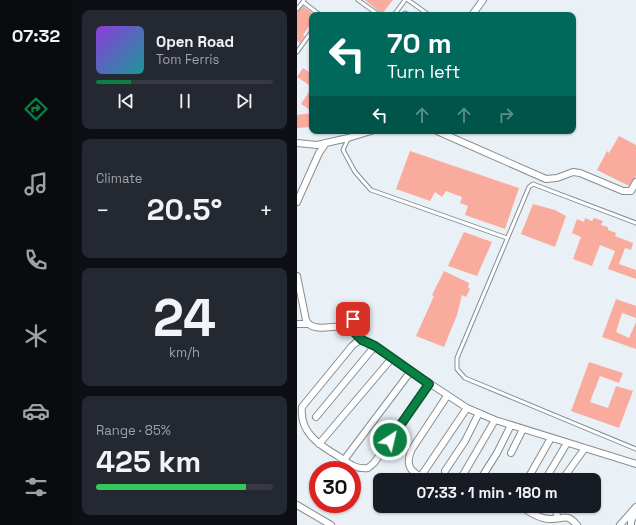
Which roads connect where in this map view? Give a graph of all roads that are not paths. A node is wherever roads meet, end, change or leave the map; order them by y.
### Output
1 (359, 0) edge
2 (407, 0) edge
3 (483, 0) edge
4 (303, 1) edge
5 (297, 9) edge
6 (316, 12) edge
7 (375, 12) edge
8 (397, 12) edge
9 (425, 12) edge
10 (474, 12) edge
11 (309, 35) edge
12 (297, 42) edge
13 (302, 45) junction
14 (297, 52) edge
15 (361, 134) edge
16 (444, 134) edge
17 (348, 138) junction
18 (297, 143) edge
19 (326, 143) junction
20 (635, 185) edge
21 (297, 202) edge
22 (636, 223) edge
23 (507, 238) junction
24 (297, 276) edge
25 (353, 319) dead end
26 (297, 324) edge
27 (307, 324) junction
28 (354, 332) junction
29 (362, 340) junction
30 (375, 346) junction
31 (392, 358) junction
32 (411, 371) junction
33 (429, 384) junction
34 (447, 396) junction
35 (467, 408) junction
36 (479, 413) junction
37 (316, 417) dead end
38 (495, 420) junction
39 (511, 425) junction
40 (523, 429) junction
41 (551, 438) junction
42 (567, 442) junction
43 (319, 444) junction
44 (585, 448) junction
45 (636, 449) edge
46 (511, 453) dead end
47 (344, 460) junction
48 (636, 464) edge
49 (445, 471) dead end
50 (416, 473) edge
51 (423, 473) edge
52 (464, 473) edge
53 (484, 473) edge
54 (531, 473) edge
55 (549, 473) edge
56 (567, 473) edge
57 (297, 505) edge
58 (636, 507) edge
59 (636, 512) edge
60 (532, 513) edge
61 (557, 513) edge
62 (557, 518) junction
63 (623, 524) edge
64 (331, 525) edge
65 (577, 525) edge
66 (631, 525) edge

1 - 7 lane
2 - 8 lane
2 - 9 lane
3 - 10 street
4 - 5 lane
4 - 6 lane
11 - 13 lane
12 - 13 lane
13 - 14 lane
15 - 17 street
16 - 20 street
17 - 19 street
17 - 23 lane
18 - 19 street
19 - 21 street
22 - 23 lane
23 - 45 lane
24 - 27 street
25 - 28 street
26 - 27 street
27 - 28 street
28 - 29 street
29 - 30 street
29 - 43 street
30 - 31 street
30 - 37 street
31 - 32 street
31 - 43 street
32 - 33 street
32 - 47 street
33 - 34 street
33 - 47 street
34 - 35 street
34 - 50 street
35 - 36 street
35 - 51 street
36 - 38 street
36 - 49 street
38 - 39 street
38 - 52 street
39 - 40 street
39 - 53 street
40 - 41 street
40 - 46 street
41 - 42 street
41 - 54 street
42 - 44 street
42 - 55 street
43 - 47 street
44 - 48 street
44 - 56 street
57 - 64 street
58 - 63 street
59 - 66 street
60 - 62 street
61 - 62 street
62 - 65 street

